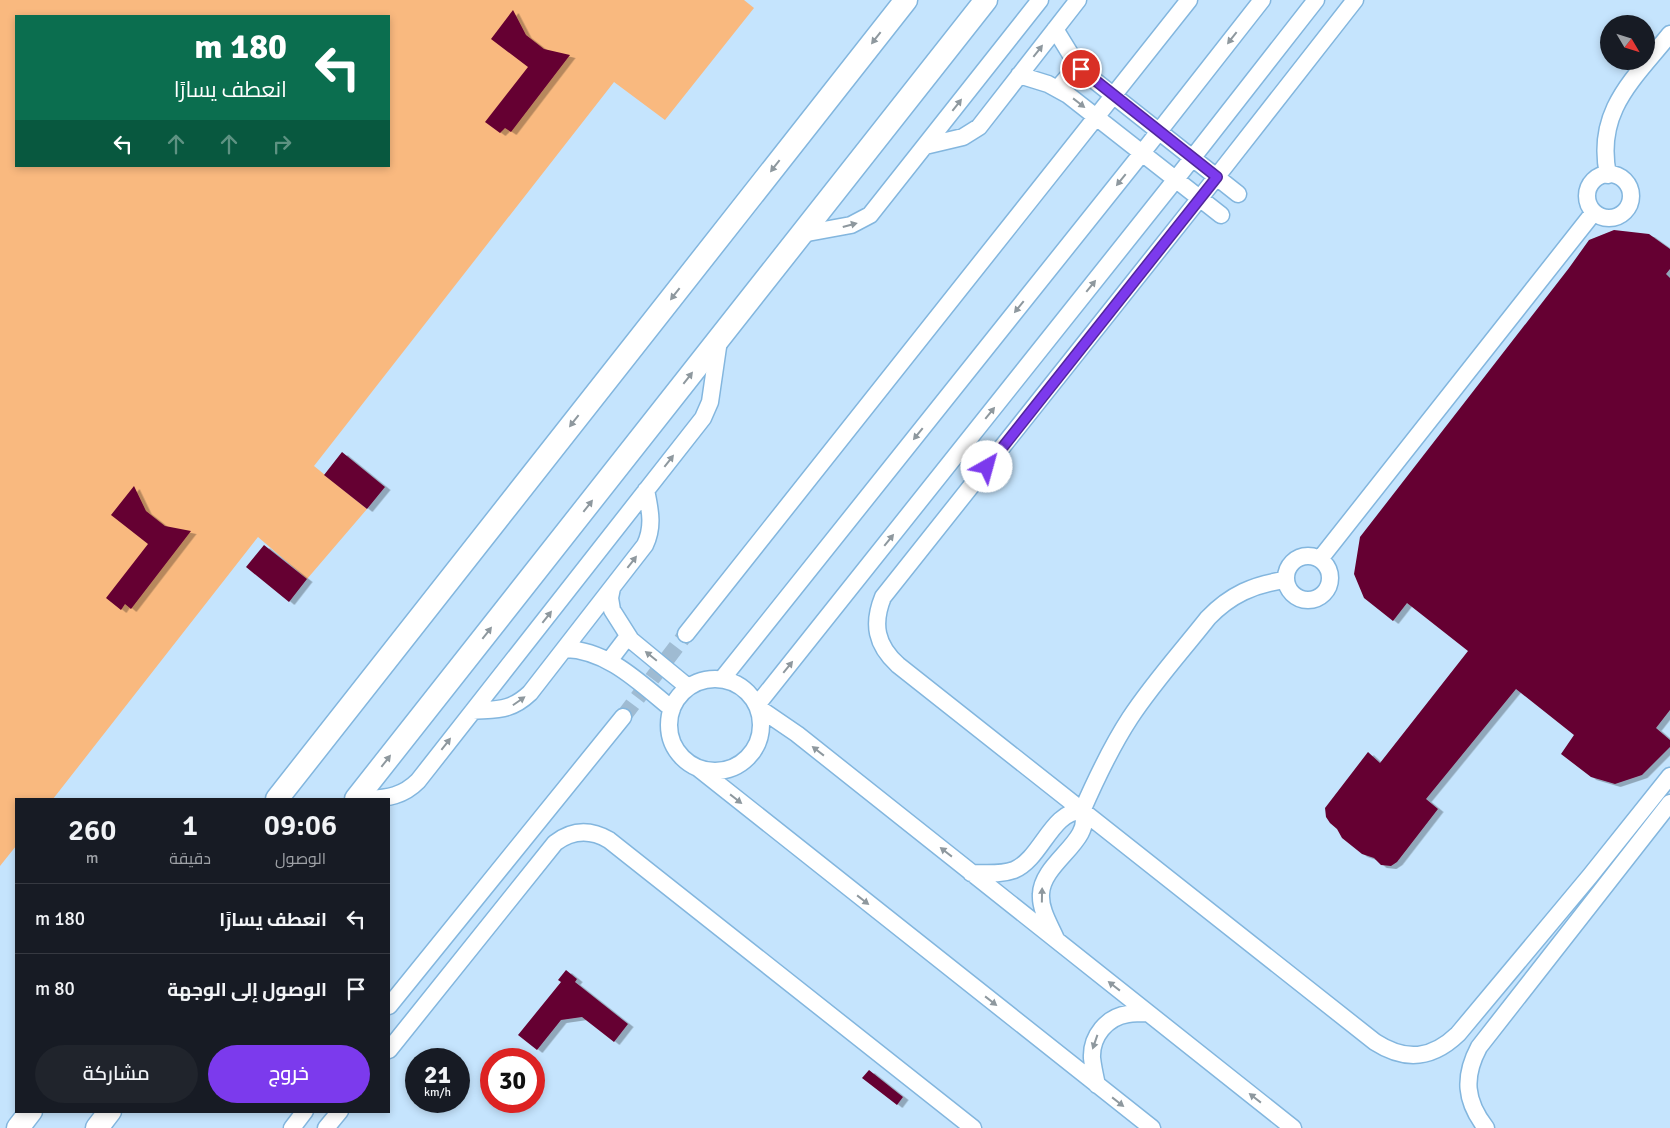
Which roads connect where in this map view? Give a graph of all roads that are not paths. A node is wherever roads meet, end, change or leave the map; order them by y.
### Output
1 (906, 0) edge
2 (986, 0) edge
3 (1040, 0) edge
4 (1078, 0) edge
5 (1189, 0) edge
6 (1262, 0) edge
7 (1316, 0) edge
8 (1355, 0) edge
9 (1056, 28) junction
10 (1670, 34) edge
11 (1078, 65) junction
12 (1020, 75) junction
13 (1058, 88) junction
14 (1113, 95) junction
15 (1096, 117) junction
16 (1159, 131) junction
17 (925, 146) junction
18 (1142, 153) junction
19 (1193, 158) junction
20 (1608, 175) junction
21 (1217, 177) junction
22 (1176, 179) junction
23 (1238, 194) dead end
24 (1200, 198) junction
25 (1594, 212) junction
26 (1221, 215) dead end
27 (802, 234) junction
28 (719, 340) junction
29 (646, 490) junction
30 (1320, 559) junction
31 (1286, 580) junction
32 (612, 588) junction
33 (686, 634) tunnel mouth
34 (628, 636) junction
35 (564, 648) junction
36 (609, 661) junction
37 (722, 679) junction
38 (688, 687) junction
39 (758, 706) junction
40 (672, 709) junction
41 (473, 711) junction
42 (623, 717) tunnel mouth
43 (698, 768) junction
44 (1670, 776) edge
45 (278, 798) edge
46 (357, 798) edge
47 (379, 798) edge
48 (1670, 803) edge
49 (1082, 811) junction
50 (1038, 849) junction
51 (1056, 863) junction
52 (971, 873) junction
53 (1057, 941) junction
54 (390, 1005) edge
55 (1148, 1013) junction
56 (390, 1049) edge
57 (1097, 1085) junction
58 (29, 1113) edge
59 (108, 1113) edge
60 (303, 1113) edge
61 (18, 1128) edge
62 (97, 1128) edge
63 (292, 1128) edge
64 (973, 1128) edge
65 (1152, 1128) edge
66 (1293, 1128) edge
67 (1486, 1128) edge

1 -> 45 main road
2 - 27 main road
17 -> 3 street
4 - 9 street
5 - 14 street
6 -> 16 street
7 - 19 street
8 - 21 street
9 - 11 street
12 -> 9 street
10 - 20 street
11 - 13 street
11 - 14 street
12 - 13 street
12 - 17 street
13 -> 15 street
14 - 15 street
14 - 16 street
15 - 18 street
15 - 33 street
16 - 18 street
16 - 19 street
27 -> 17 street
18 - 22 street
18 -> 37 street
19 - 21 street
19 - 22 street
20 - 25 street
20 - 25 street
21 - 23 street
21 - 24 street
22 - 24 street
39 -> 22 street
24 - 26 street
24 - 49 street
25 - 30 street
27 - 28 main road
29 -> 28 street
46 -> 28 main road
32 -> 29 street
41 -> 29 street
30 - 31 street
30 - 31 street
31 - 49 street
32 - 34 street
32 - 35 street
34 - 36 street
38 -> 34 street
35 - 36 street
41 -> 35 street
36 - 40 street
37 - 38 street
37 - 39 street
38 - 40 street
39 - 43 street
52 -> 39 street
40 - 43 street
47 -> 41 street
42 - 54 street
43 -> 57 street
44 - 49 street
48 - 67 street
49 - 50 street
49 - 51 street
50 - 51 street
50 - 52 street
53 -> 51 street
52 - 53 street
55 -> 53 street
55 -> 57 street
66 -> 55 street
56 - 64 street
57 -> 65 street
58 - 61 main road
59 - 62 main road
60 - 63 street

